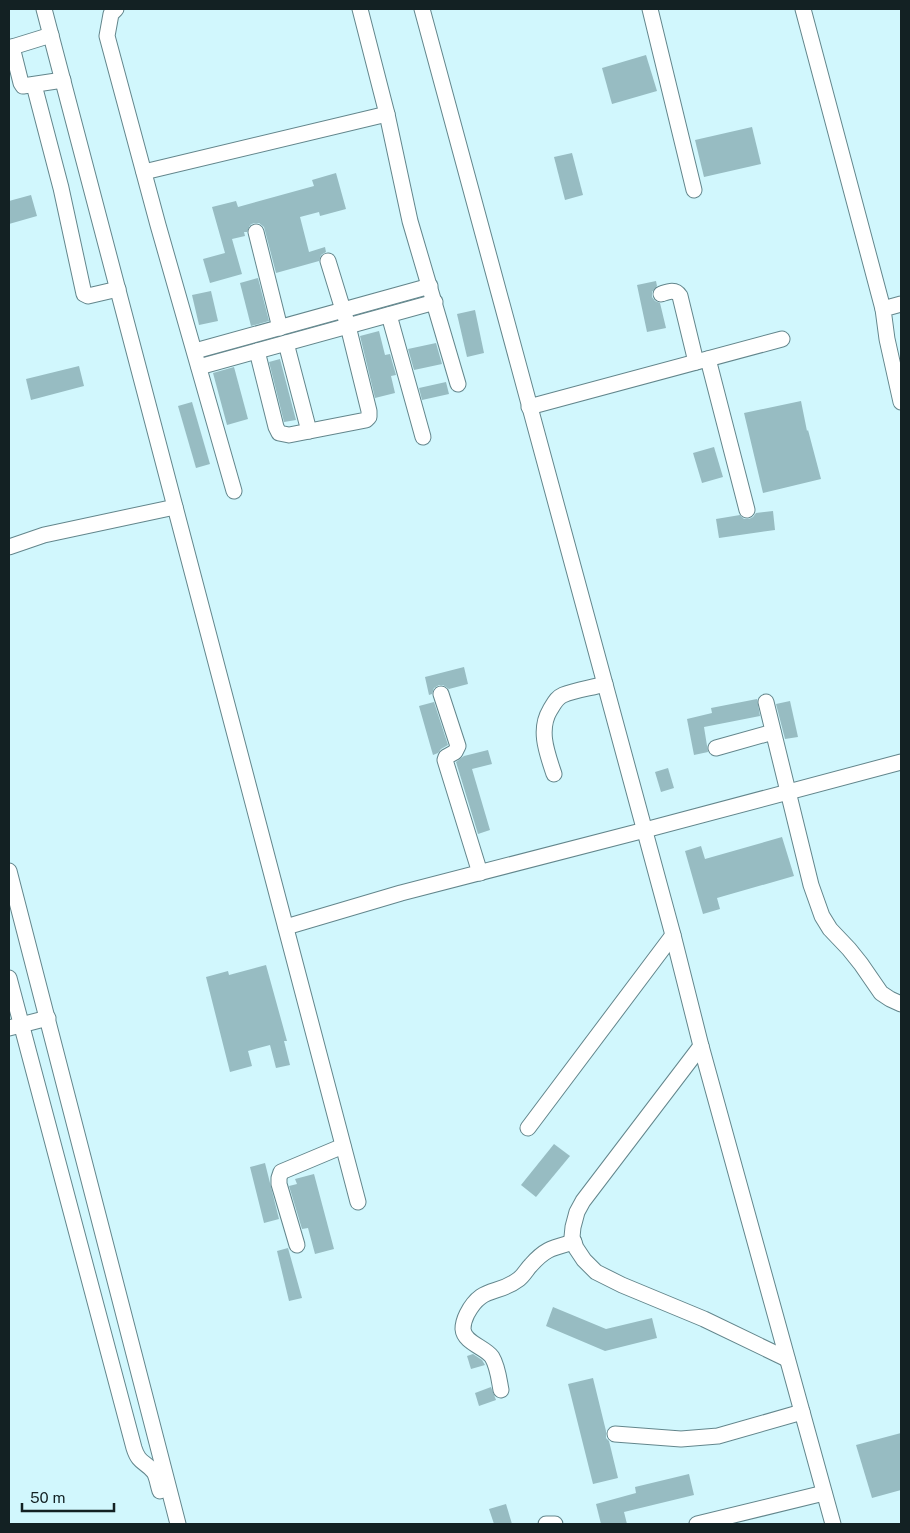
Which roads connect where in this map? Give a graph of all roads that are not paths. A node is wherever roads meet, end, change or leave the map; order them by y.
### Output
1 (44, 9) edge
2 (116, 9) edge
3 (360, 9) edge
4 (422, 9) edge
5 (650, 9) edge
6 (803, 9) edge
7 (51, 35) junction
8 (10, 48) edge
9 (63, 80) junction
10 (34, 85) junction
11 (386, 114) junction
12 (144, 172) junction
13 (694, 190) dead end
14 (256, 232) dead end
15 (328, 261) dead end
16 (430, 286) junction
17 (118, 289) junction
18 (660, 294) dead end
19 (435, 302) junction
20 (901, 304) edge
21 (883, 309) junction
22 (343, 310) junction
23 (388, 315) junction
24 (348, 326) junction
25 (280, 328) junction
26 (782, 339) dead end
27 (286, 343) junction
28 (195, 351) junction
29 (257, 351) junction
30 (702, 360) junction
31 (199, 367) junction
32 (458, 384) dead end
33 (901, 402) edge
34 (529, 407) junction
35 (308, 431) junction
36 (423, 437) dead end
37 (234, 491) dead end
38 (176, 507) junction
39 (747, 510) dead end
40 (9, 547) edge
41 (605, 684) junction
42 (441, 694) dead end
43 (766, 702) dead end
44 (773, 732) junction
45 (716, 748) dead end
46 (901, 762) edge
47 (554, 774) dead end
48 (788, 792) junction
49 (645, 830) junction
50 (9, 871) edge
51 (480, 873) junction
52 (286, 927) junction
53 (673, 935) junction
54 (9, 978) edge
55 (901, 1004) edge
56 (48, 1018) junction
57 (15, 1026) edge
58 (701, 1046) junction
59 (528, 1128) dead end
60 (343, 1146) junction
61 (358, 1202) dead end
62 (574, 1242) junction
63 (297, 1245) dead end
64 (787, 1359) junction
65 (501, 1390) dead end
66 (802, 1412) junction
67 (615, 1434) dead end
68 (824, 1493) junction
69 (168, 1524) edge
70 (178, 1524) edge
71 (546, 1524) edge
72 (555, 1524) edge
73 (697, 1524) edge
74 (833, 1524) edge

1 - 7 street
2 - 12 street
3 - 11 street
4 - 34 street
5 - 13 street
6 - 21 street
7 - 8 street
7 - 9 street
8 - 10 street
9 - 10 street
9 - 17 street
10 - 17 street
11 - 12 street
11 - 16 street
12 - 28 street
14 - 25 street
15 - 22 street
16 - 19 street
16 - 22 street
17 - 38 street
18 - 30 street
19 - 23 street
19 - 32 street
20 - 21 street
21 - 33 street
22 - 24 street
22 - 25 street
23 - 24 street
23 - 36 street
24 - 27 street
24 - 35 street
25 - 28 street
26 - 30 street
27 - 29 street
27 - 35 street
28 - 31 street
29 - 31 street
29 - 35 street
30 - 34 street
30 - 39 street
31 - 37 street
34 - 41 street
38 - 40 street
38 - 52 street
41 - 47 street
41 - 49 street
42 - 51 street
43 - 44 street
44 - 45 street
44 - 48 street
46 - 48 street
48 - 49 street
48 - 55 street
49 - 51 street
49 - 53 street
50 - 56 street
51 - 52 street
52 - 60 street
53 - 58 street
53 - 59 street
54 - 57 street
56 - 57 street
56 - 70 street
57 - 69 street
58 - 62 street
58 - 64 street
60 - 61 street
60 - 63 street
62 - 64 street
62 - 65 street
64 - 66 street
66 - 67 street
66 - 68 street
68 - 73 street
68 - 74 street
71 - 72 street

